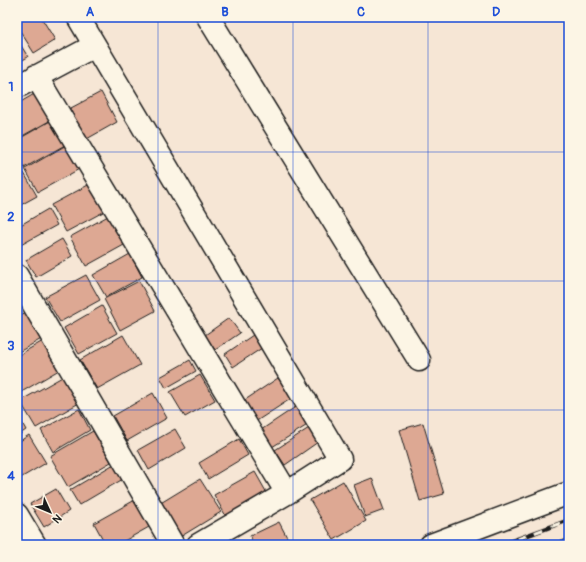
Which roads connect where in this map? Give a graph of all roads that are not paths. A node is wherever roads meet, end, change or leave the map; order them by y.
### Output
1 (78, 17) edge
2 (208, 17) edge
3 (94, 46) junction
4 (36, 76) junction
5 (17, 87) edge
6 (17, 276) edge
7 (419, 360) dead end
8 (287, 493) junction
9 (569, 494) edge
10 (17, 515) edge
11 (35, 545) edge
12 (173, 545) edge
13 (198, 545) edge
14 (431, 545) edge

1 - 3 street
2 - 7 street
3 - 4 street
3 - 8 street
4 - 5 street
4 - 8 street
6 - 12 street
8 - 13 street
9 - 14 street
10 - 11 street

